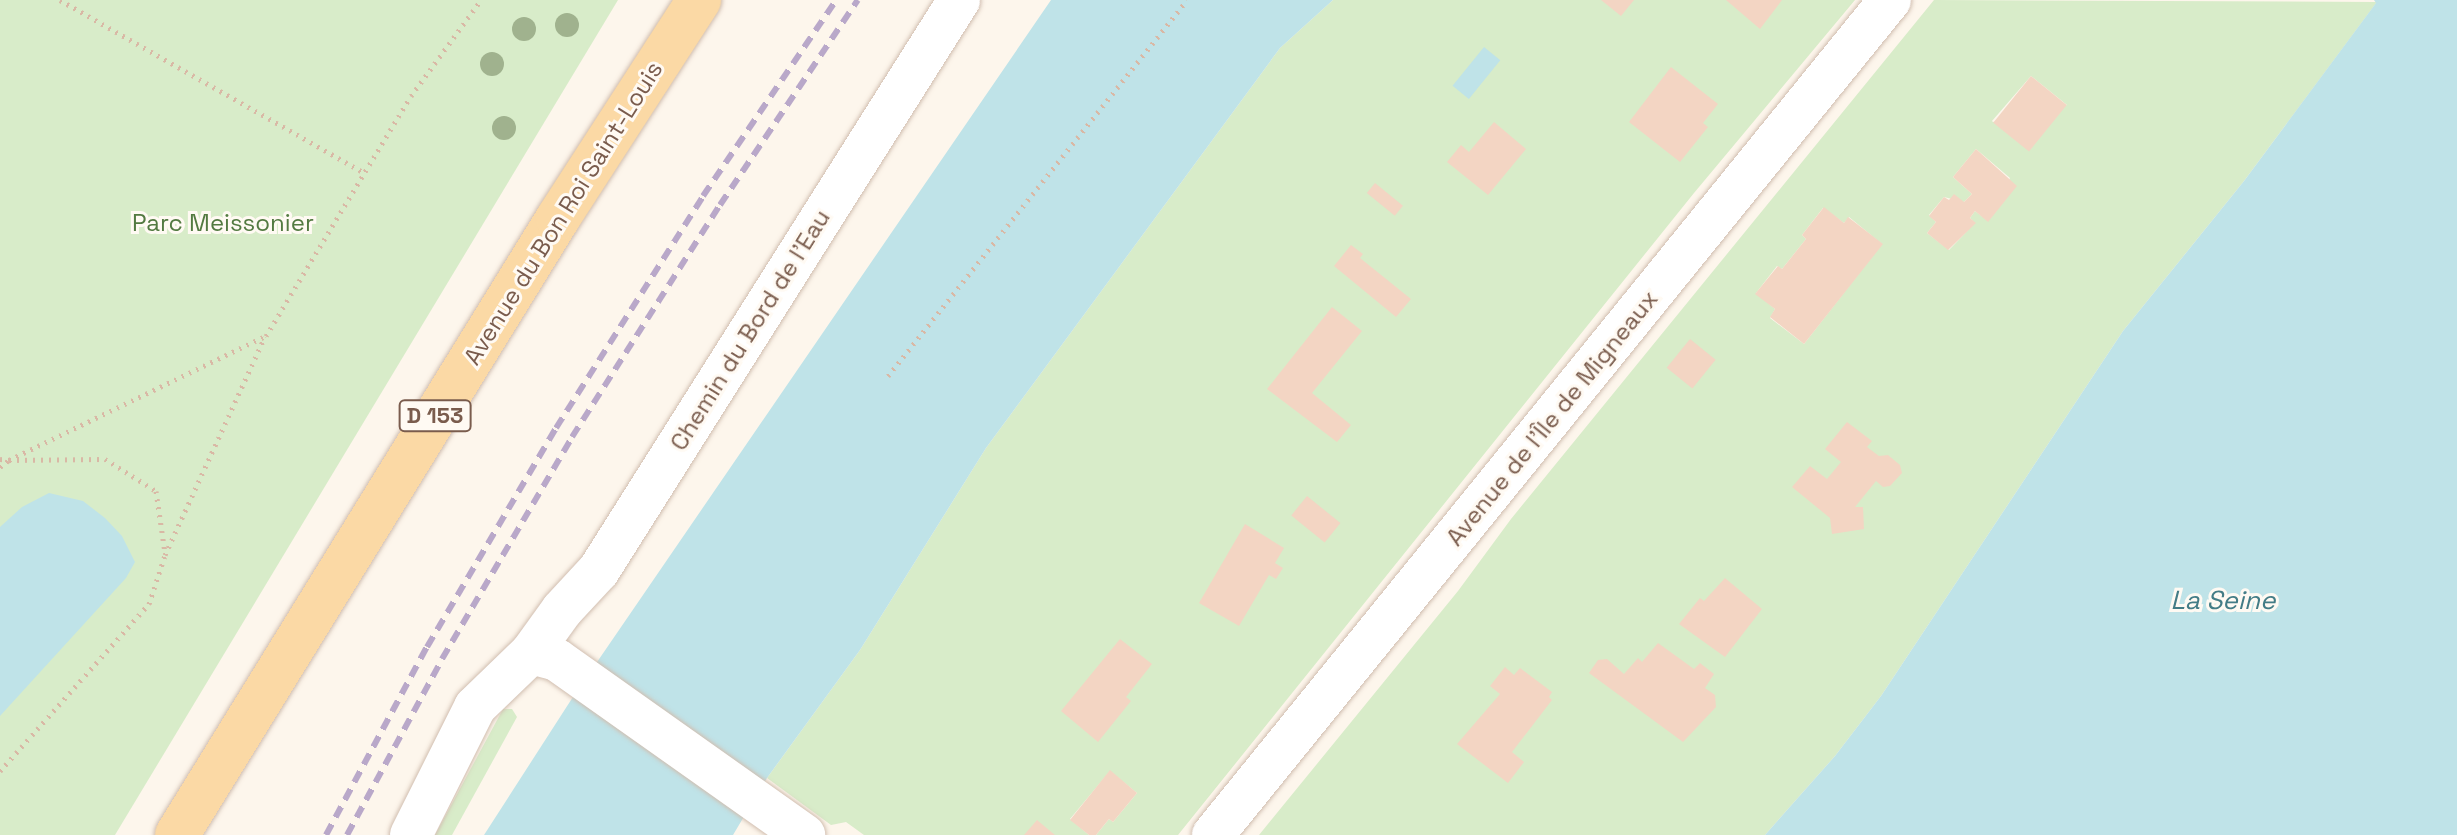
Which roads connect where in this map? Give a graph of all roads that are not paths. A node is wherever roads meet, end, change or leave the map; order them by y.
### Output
1 (665, 0) edge
2 (699, 0) edge
3 (959, 0) edge
4 (1890, 0) edge
5 (544, 657) junction
6 (155, 835) edge
7 (177, 835) edge
8 (411, 835) edge
9 (804, 835) edge
10 (1213, 835) edge

1 - 6 main road, Avenue du Bon Roi Saint-Louis / D 153
2 - 7 main road, Avenue du Bon Roi Saint-Louis / D 153
3 - 5 street, Chemin du Bord de l'Eau
4 - 10 street, Avenue de l'Île de Migneaux
5 - 8 street, Chemin du Bord de l'Eau
5 - 9 street

